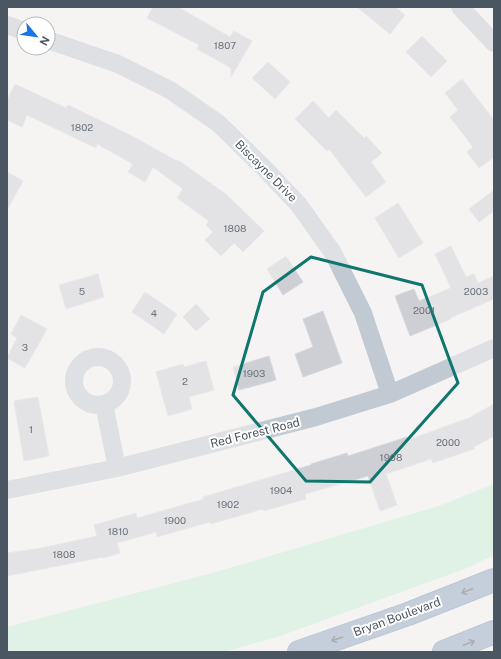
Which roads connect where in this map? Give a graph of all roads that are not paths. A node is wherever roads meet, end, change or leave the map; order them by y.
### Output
1 (460, 7) edge
2 (56, 43) edge
3 (494, 43) edge
4 (494, 348) edge
5 (390, 394) junction
6 (104, 404) dead end
7 (117, 468) junction
8 (7, 490) edge
9 (494, 580) edge
10 (494, 632) edge
11 (300, 652) edge
12 (444, 652) edge

1 - 3 street
2 - 5 street, Biscayne Drive
4 - 5 street, Red Forest Road
5 - 7 street, Red Forest Road
6 - 7 street
7 - 8 street, Red Forest Road
9 -> 11 highway, Bryan Boulevard
12 -> 10 highway

